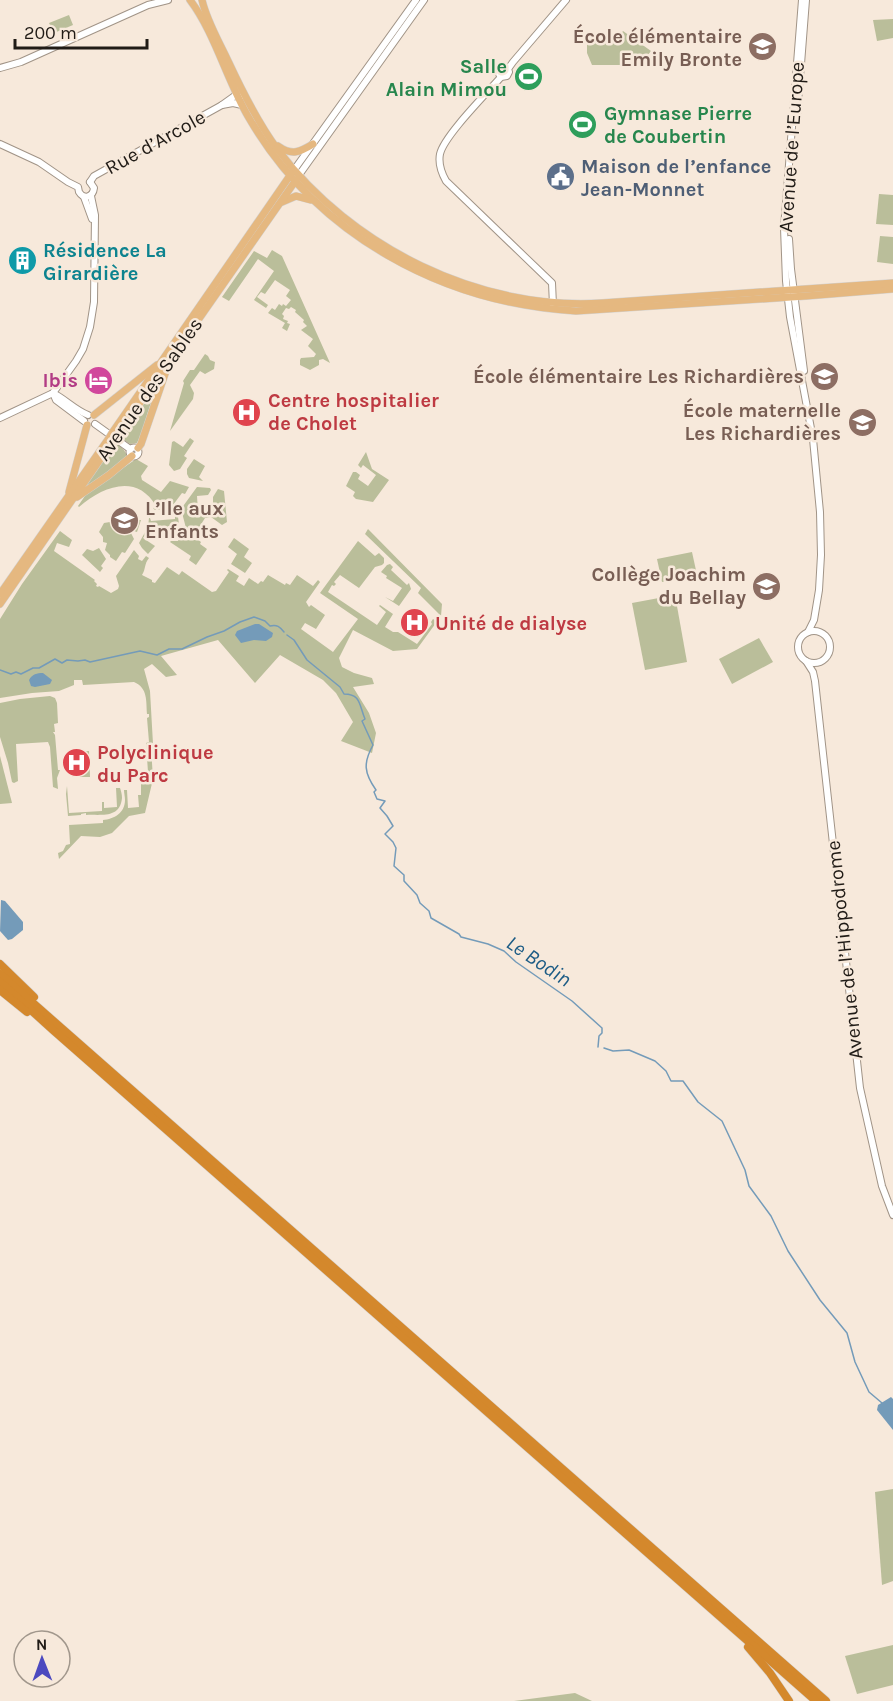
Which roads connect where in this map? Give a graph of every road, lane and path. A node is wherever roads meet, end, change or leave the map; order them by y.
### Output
1 (154, 0) edge
2 (168, 0) edge
3 (190, 0) edge
4 (202, 0) edge
5 (416, 0) edge
6 (424, 0) edge
7 (566, 0) edge
8 (804, 0) edge
9 (148, 5) junction
10 (0, 68) edge
11 (236, 95) junction
12 (244, 103) junction
13 (222, 105) junction
14 (271, 141) junction
15 (0, 144) edge
16 (313, 144) junction
17 (295, 176) junction
18 (90, 182) junction
19 (78, 187) junction
20 (87, 196) junction
21 (280, 203) junction
22 (316, 203) junction
23 (893, 283) edge
24 (893, 289) edge
25 (792, 294) junction
26 (553, 306) junction
27 (175, 353) junction
28 (164, 359) junction
29 (53, 393) junction
30 (0, 418) edge
31 (89, 420) junction
32 (113, 437) junction
33 (133, 451) junction
34 (70, 499) junction
35 (0, 594) edge
36 (817, 602) junction
37 (0, 604) edge
38 (808, 632) junction
39 (822, 634) junction
40 (806, 661) junction
41 (819, 662) junction
42 (815, 681) junction
43 (0, 964) edge
44 (0, 974) edge
45 (0, 982) edge
46 (0, 990) edge
47 (28, 1002) junction
48 (44, 1017) junction
49 (53, 1025) junction
50 (893, 1215) edge
51 (742, 1636) junction
52 (789, 1701) edge
53 (816, 1701) edge
54 (826, 1701) edge

1 - 9 main road
2 - 9 main road
3 - 11 main road
4 - 12 main road
5 - 16 main road
6 - 17 main road
7 - 26 main road
8 - 25 main road, Avenue de l’Europe
8 - 25 main road, Avenue de l’Europe
9 - 10 main road
11 - 12 main road
11 - 13 main road, Rue d’Arcole
12 - 13 main road, Rue d’Arcole
12 - 14 main road
12 - 17 main road
13 - 18 main road, Rue d’Arcole
14 - 16 main road
14 - 17 main road
15 - 19 main road
16 - 17 main road
17 - 21 main road, Avenue des Sables
17 - 22 main road
17 - 26 main road
17 - 28 main road, Avenue des Sables
18 - 19 main road
18 - 20 main road
19 - 20 main road
20 - 29 main road
21 - 22 main road
21 - 27 main road, Avenue des Sables
22 - 26 main road
23 - 25 main road
24 - 25 main road
25 - 26 main road
25 - 26 main road
25 - 36 main road
27 - 32 main road, Avenue des Sables
27 - 33 main road
28 - 31 main road
28 - 32 main road, Avenue des Sables
29 - 30 main road
29 - 31 main road
31 - 33 main road
31 - 34 main road
32 - 34 main road, Avenue des Sables
33 - 34 main road
34 - 35 main road, Avenue des Sables
34 - 37 main road, Avenue des Sables
36 - 38 main road
36 - 39 main road
38 - 39 main road
38 - 40 main road
39 - 41 main road
40 - 41 main road
40 - 42 main road, Avenue de l’Hippodrome
41 - 42 main road, Avenue de l’Hippodrome
42 - 50 main road, Avenue de l’Hippodrome
43 - 47 highway
44 - 47 highway
45 - 47 highway
46 - 47 highway
47 - 48 highway
48 - 49 highway
48 - 49 highway
49 - 51 highway
49 - 54 highway
51 - 52 highway
51 - 53 highway

